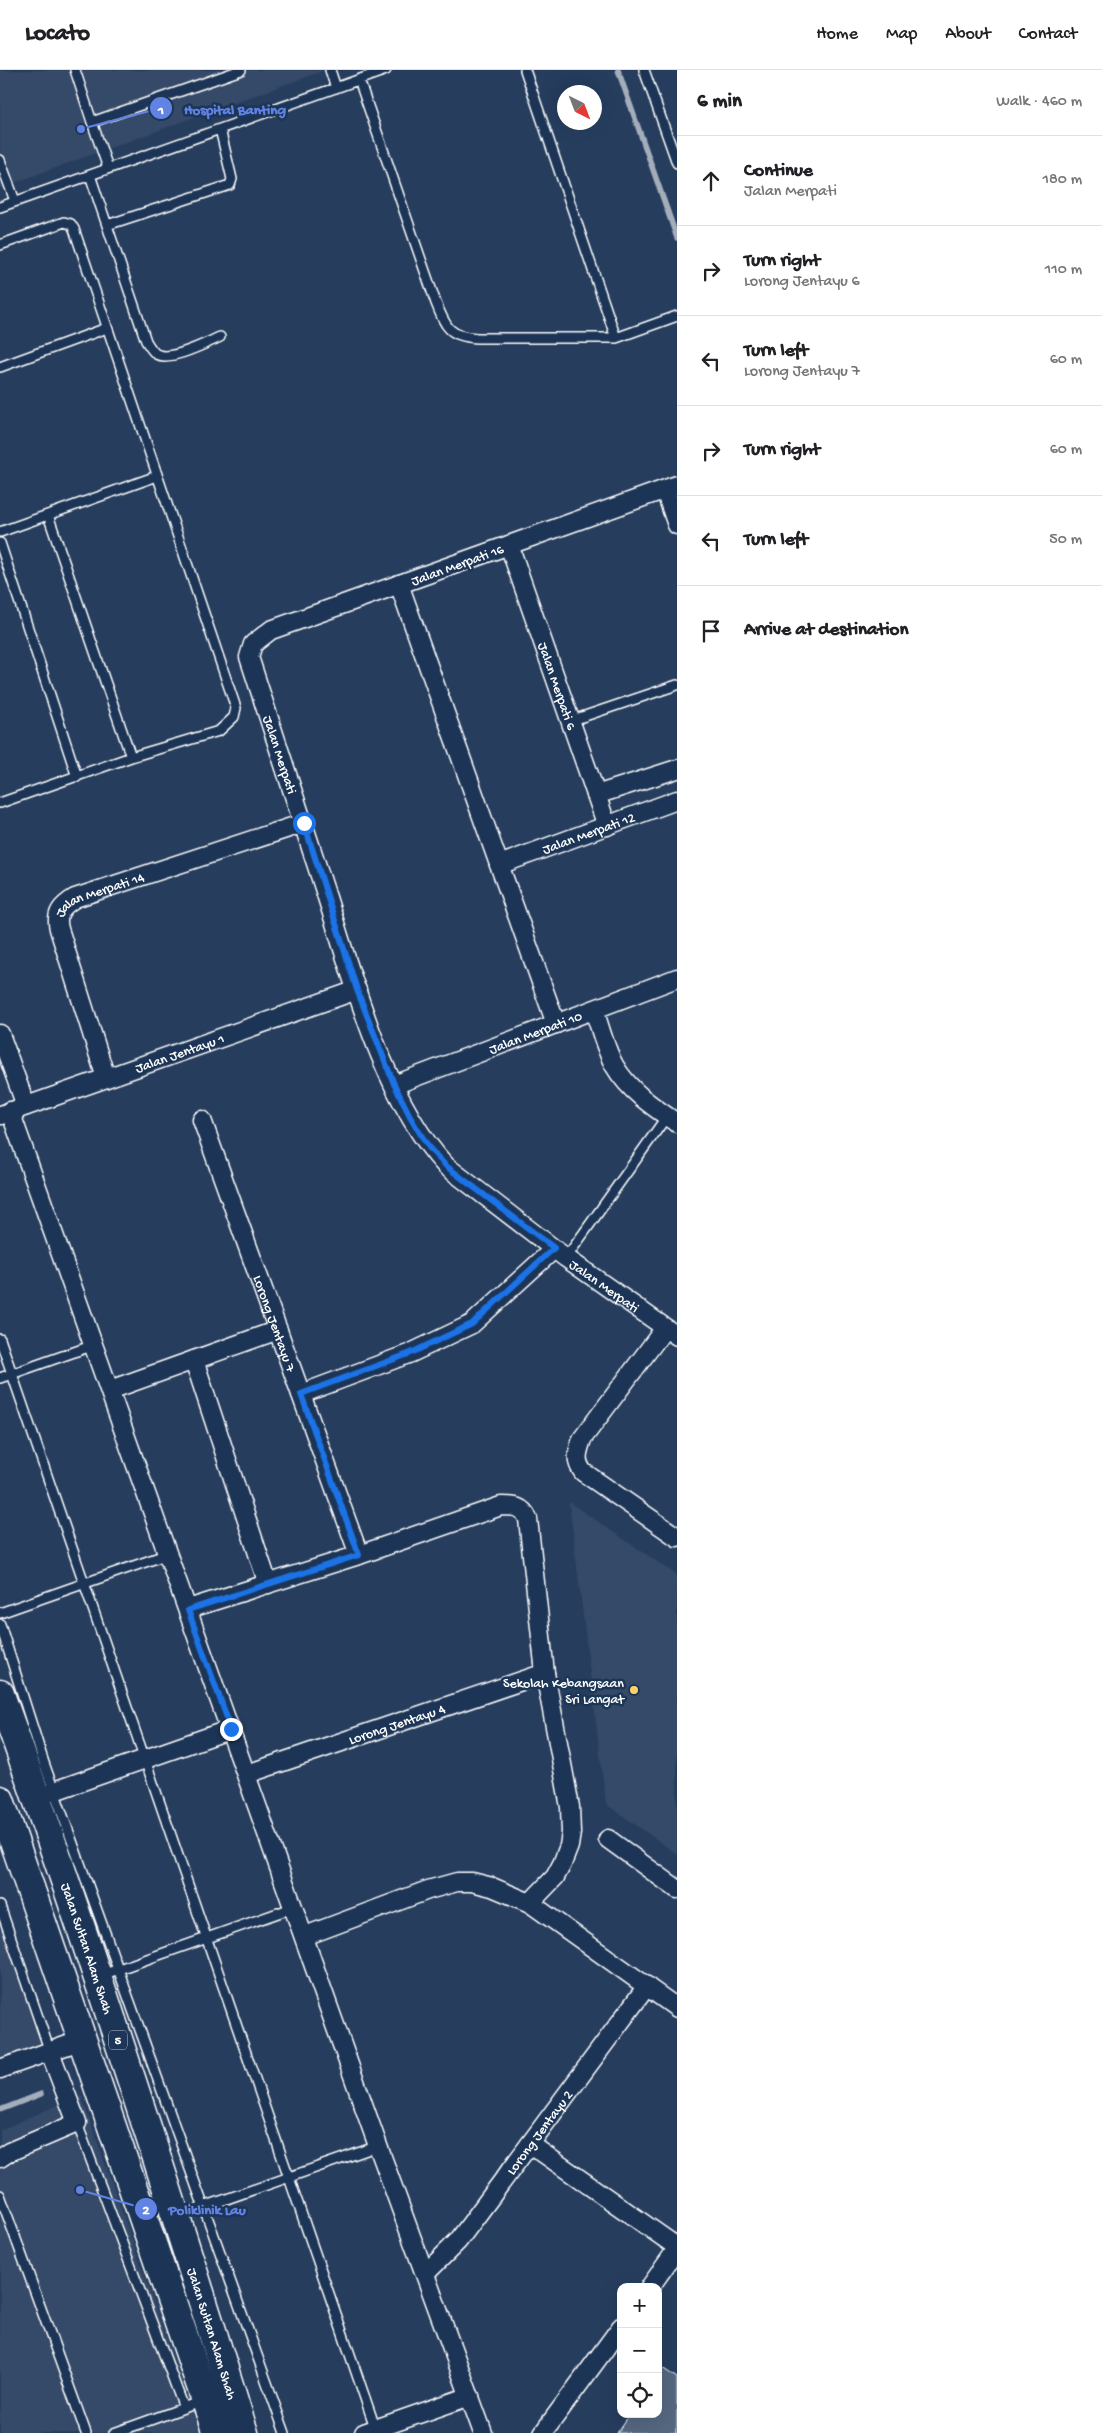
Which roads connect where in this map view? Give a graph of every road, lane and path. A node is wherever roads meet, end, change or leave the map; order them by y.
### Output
1 (75, 70) edge
2 (241, 70) edge
3 (330, 70) edge
4 (386, 70) edge
5 (525, 70) edge
6 (644, 70) edge
7 (359, 80) junction
8 (336, 88) junction
9 (92, 122) junction
10 (220, 129) junction
11 (0, 160) edge
12 (677, 163) edge
13 (108, 168) junction
14 (90, 175) junction
15 (15, 201) junction
16 (0, 207) edge
17 (107, 225) junction
18 (0, 245) edge
19 (677, 316) edge
20 (107, 328) junction
21 (220, 337) dead end
22 (616, 338) junction
23 (0, 367) edge
24 (158, 476) junction
25 (671, 487) edge
26 (48, 515) junction
27 (677, 525) edge
28 (0, 532) edge
29 (0, 542) edge
30 (509, 545) junction
31 (399, 584) junction
32 (248, 657) joint
33 (677, 685) edge
34 (570, 721) junction
35 (131, 757) junction
36 (677, 769) edge
37 (76, 777) junction
38 (596, 794) junction
39 (677, 800) edge
40 (0, 803) edge
41 (304, 823) junction
42 (607, 826) junction
43 (499, 865) junction
44 (677, 978) edge
45 (357, 990) junction
46 (594, 1010) junction
47 (556, 1024) junction
48 (0, 1034) edge
49 (106, 1078) junction
50 (394, 1084) junction
51 (12, 1111) edge
52 (202, 1120) dead end
53 (672, 1120) edge
54 (560, 1253) junction
55 (278, 1330) junction
56 (671, 1332) edge
57 (0, 1339) edge
58 (94, 1345) junction
59 (194, 1360) junction
60 (12, 1374) junction
61 (0, 1378) edge
62 (110, 1390) junction
63 (301, 1394) junction
64 (677, 1537) edge
65 (168, 1554) junction
66 (359, 1555) junction
67 (84, 1584) junction
68 (268, 1584) junction
69 (188, 1610) junction
70 (0, 1613) edge
71 (0, 1624) edge
72 (545, 1673) junction
73 (0, 1694) edge
74 (231, 1729) junction
75 (145, 1759) junction
76 (247, 1774) junction
77 (54, 1791) junction
78 (0, 1800) edge
79 (608, 1839) dead end
80 (677, 1888) edge
81 (530, 1904) junction
82 (0, 1906) edge
83 (295, 1907) junction
84 (305, 1936) junction
85 (206, 1938) junction
86 (107, 1973) junction
87 (647, 1986) junction
88 (677, 2008) edge
89 (82, 2040) junction
90 (50, 2052) junction
91 (0, 2069) edge
92 (77, 2123) junction
93 (530, 2144) junction
94 (378, 2146) junction
95 (0, 2158) edge
96 (289, 2177) junction
97 (0, 2195) edge
98 (204, 2207) junction
99 (177, 2217) junction
100 (677, 2250) edge
101 (426, 2273) junction
102 (653, 2283) edge
103 (620, 2328) edge
104 (470, 2396) junction
105 (194, 2404) junction
106 (373, 2432) edge
107 (86, 2433) edge
108 (114, 2433) edge
109 (217, 2433) edge
110 (244, 2433) edge
111 (286, 2433) edge
112 (483, 2433) edge
113 (544, 2433) edge

1 - 9 lane
2 - 9 lane
3 - 8 lane
4 - 7 lane
5 - 22 lane
6 - 12 lane
7 - 8 lane
7 - 22 lane
8 - 10 lane
9 - 13 lane
10 - 13 lane
10 - 17 lane
11 - 15 lane
13 - 14 lane
14 - 15 lane
14 - 17 lane
15 - 16 lane
17 - 21 lane
18 - 20 lane
19 - 22 lane
20 - 23 lane
20 - 24 lane
24 - 26 lane
24 - 35 lane
25 - 27 street
25 - 30 street, Jalan Merpati 16
26 - 28 lane
26 - 35 lane
29 - 37 lane
30 - 31 street, Jalan Merpati 16
30 - 34 street, Jalan Merpati 6
31 - 32 street, Jalan Merpati 16
31 - 43 street
32 - 41 street, Jalan Merpati
33 - 34 lane
34 - 38 street, Jalan Merpati 6
35 - 37 lane
36 - 38 street
37 - 40 lane
38 - 42 street, Jalan Merpati 6
39 - 42 street, Jalan Merpati 12
41 - 45 street, Jalan Merpati
41 - 49 street, Jalan Merpati 14
42 - 43 street, Jalan Merpati 12
43 - 47 street
44 - 46 street, Jalan Merpati 10
45 - 49 street, Jalan Jentayu 1
45 - 50 street, Jalan Merpati
46 - 47 street, Jalan Merpati 10
46 - 53 street
47 - 50 street, Jalan Merpati 10
48 - 51 street
49 - 51 street, Jalan Jentayu 1
50 - 54 street, Jalan Merpati
51 - 58 street
52 - 55 street, Lorong Jentayu 7
53 - 54 lane
54 - 56 street, Jalan Merpati
54 - 63 street
55 - 59 street
55 - 63 street, Lorong Jentayu 7
56 - 64 street
57 - 60 lane
58 - 60 lane
58 - 62 street
59 - 62 street
59 - 68 street
60 - 61 lane
60 - 67 lane
62 - 65 street
63 - 66 street, Lorong Jentayu 7
65 - 67 lane
65 - 69 street
66 - 68 street
66 - 72 street
67 - 70 lane
67 - 75 lane
68 - 69 street
69 - 74 street
71 - 77 lane
72 - 76 street, Lorong Jentayu 4
72 - 81 street
73 - 86 highway, Jalan Sultan Alam Shah / 5
74 - 75 street
74 - 76 street
75 - 77 street
75 - 85 lane
76 - 83 street
77 - 86 lane
78 - 89 highway, Jalan Sultan Alam Shah
79 - 80 street
81 - 84 street
81 - 87 street
82 - 90 lane
83 - 84 street
83 - 85 lane
84 - 94 street
85 - 86 lane
85 - 96 lane
86 - 98 lane
86 - 99 highway, Jalan Sultan Alam Shah / 5
87 - 88 street
87 - 93 street, Lorong Jentayu 2
89 - 90 street
89 - 105 highway, Jalan Sultan Alam Shah
90 - 91 street
90 - 92 street
92 - 95 street
92 - 105 lane
93 - 100 street
93 - 101 street, Lorong Jentayu 2
94 - 96 lane
94 - 101 street
96 - 98 lane
96 - 106 lane
97 - 107 lane
98 - 99 lane
98 - 111 lane
99 - 110 highway, Jalan Sultan Alam Shah / 5
100 - 102 street
101 - 104 street
103 - 113 street
104 - 106 street
104 - 112 street
105 - 108 lane
105 - 109 highway, Jalan Sultan Alam Shah

